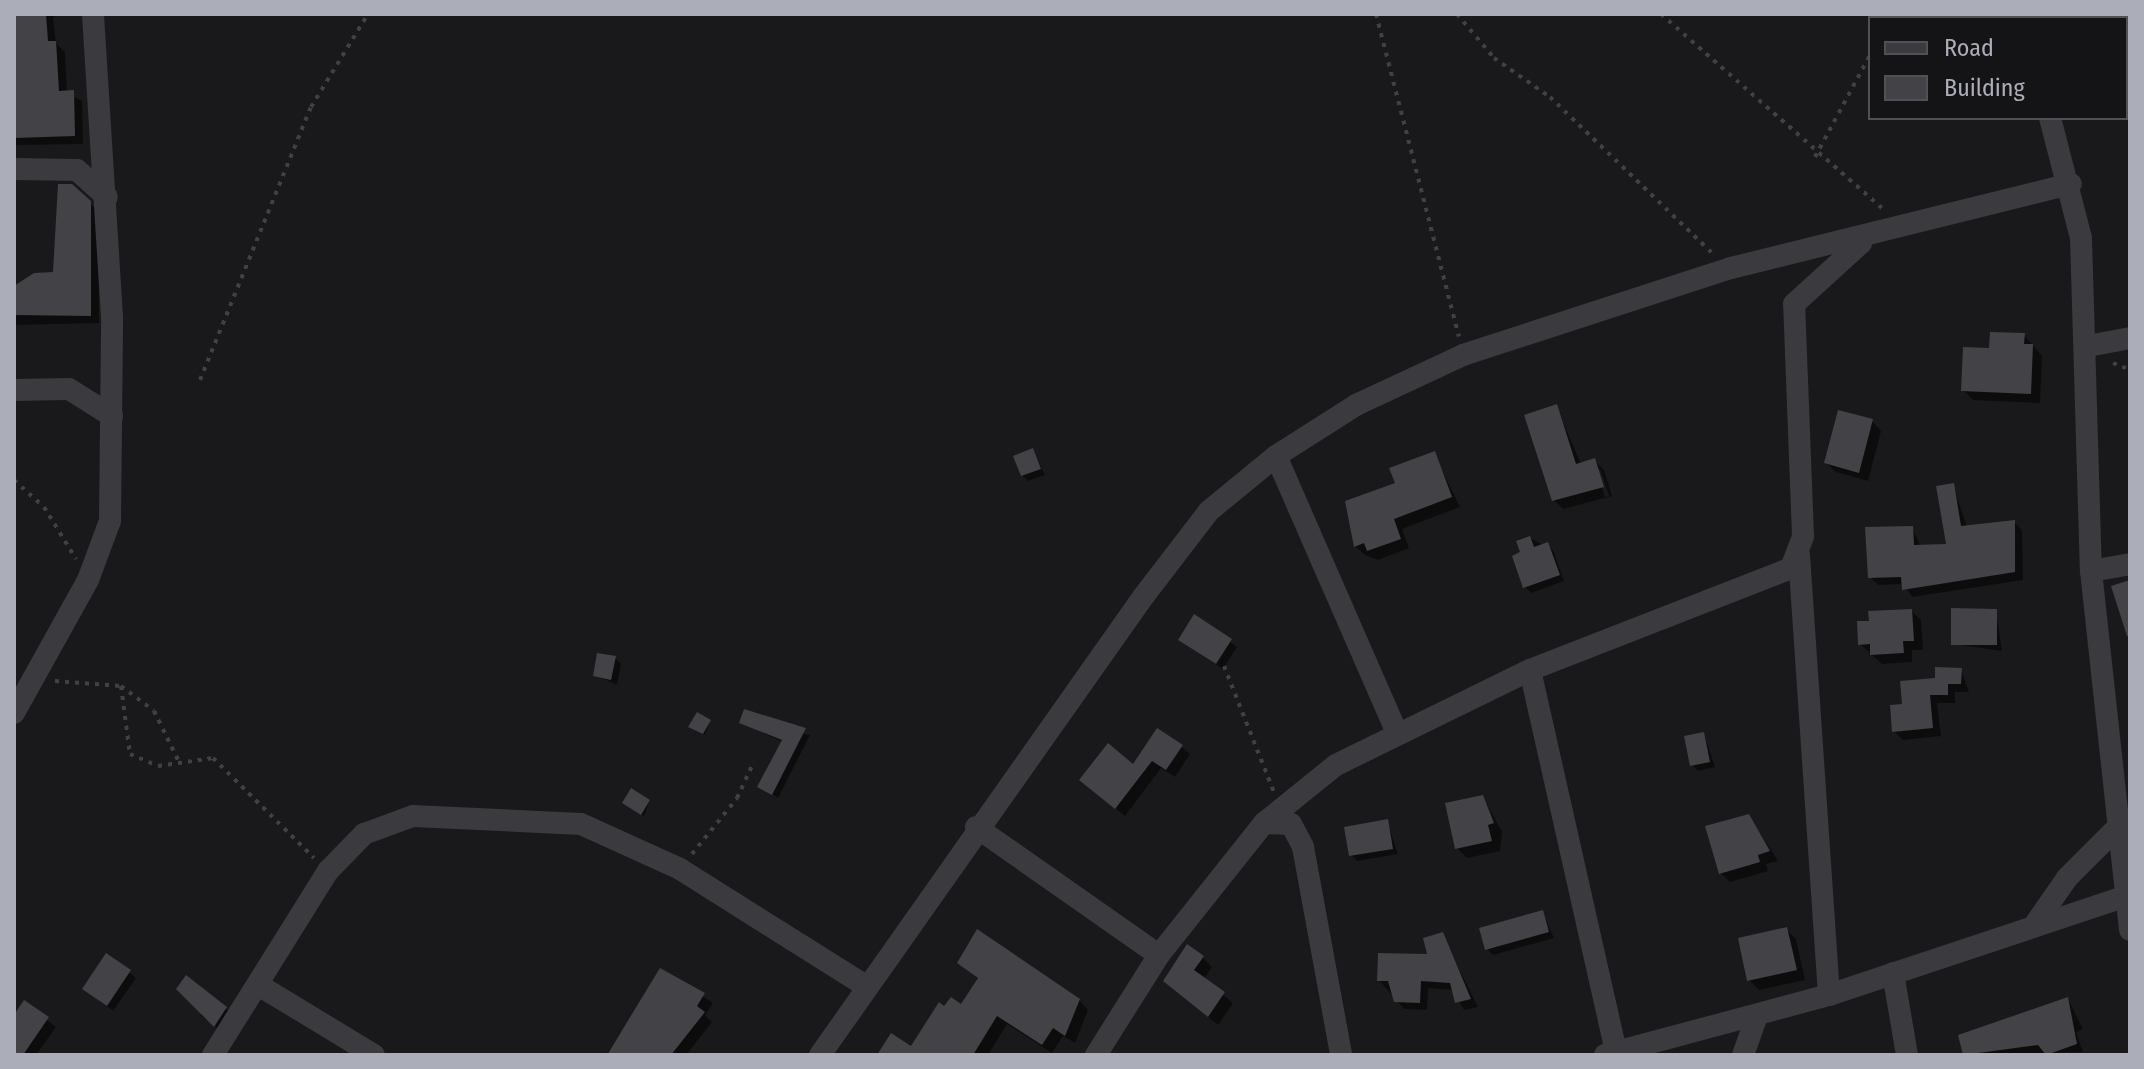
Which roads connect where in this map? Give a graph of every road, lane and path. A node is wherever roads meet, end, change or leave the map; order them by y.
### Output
1 (93, 14) edge
2 (368, 14) edge
3 (1376, 14) edge
4 (1457, 14) edge
5 (1661, 14) edge
6 (1868, 59) edge
7 (2051, 120) edge
8 (1815, 157) junction
9 (14, 169) edge
10 (2071, 184) junction
11 (107, 197) junction
12 (1905, 225) junction
13 (1865, 240) junction
14 (1731, 268) junction
15 (2130, 338) edge
16 (2088, 346) junction
17 (1463, 355) junction
18 (200, 380) dead end
19 (14, 390) edge
20 (112, 416) junction
21 (1276, 456) junction
22 (14, 480) edge
23 (1799, 555) junction
24 (2130, 564) edge
25 (2091, 571) junction
26 (88, 580) junction
27 (1224, 666) dead end
28 (1530, 670) junction
29 (35, 672) junction
30 (121, 686) junction
31 (14, 713) edge
32 (1396, 731) junction
33 (754, 762) dead end
34 (180, 764) junction
35 (1272, 816) junction
36 (2125, 820) edge
37 (976, 827) junction
38 (680, 869) junction
39 (328, 871) junction
40 (2123, 897) junction
41 (2033, 927) junction
42 (2130, 930) edge
43 (1159, 955) junction
44 (1893, 973) junction
45 (864, 985) junction
46 (260, 986) junction
47 (1829, 995) junction
48 (1757, 1016) junction
49 (1611, 1053) edge
50 (213, 1055) edge
51 (374, 1055) edge
52 (820, 1055) edge
53 (1096, 1055) edge
54 (1341, 1055) edge
55 (1743, 1055) edge
56 (1907, 1055) edge

1 - 11 street
2 - 18 path
3 - 17 path
4 - 14 path
5 - 8 path
6 - 8 path
7 - 10 street
8 - 12 path
9 - 11 street
10 - 12 street
10 - 16 street
11 - 20 street
12 - 13 street
13 - 14 street
13 - 23 street
14 - 17 street
15 - 16 street
16 - 25 street
17 - 21 street
19 - 20 street
20 - 26 street
21 - 32 street
21 - 37 street
22 - 26 path
23 - 28 street
23 - 47 street
24 - 25 street
25 - 36 street
26 - 29 street
27 - 35 path
28 - 32 street
28 - 49 street
29 - 30 path
29 - 31 street
30 - 34 path
30 - 34 path
32 - 35 street
33 - 38 path
34 - 39 path
35 - 43 street
35 - 54 street
36 - 40 street
36 - 41 street
37 - 43 street
37 - 45 street
38 - 39 street
38 - 45 street
39 - 46 street
40 - 41 street
40 - 42 street
41 - 44 street
43 - 53 street
44 - 47 street
44 - 56 street
45 - 52 street
46 - 50 street
46 - 51 street
47 - 48 street
48 - 49 street
48 - 55 street

